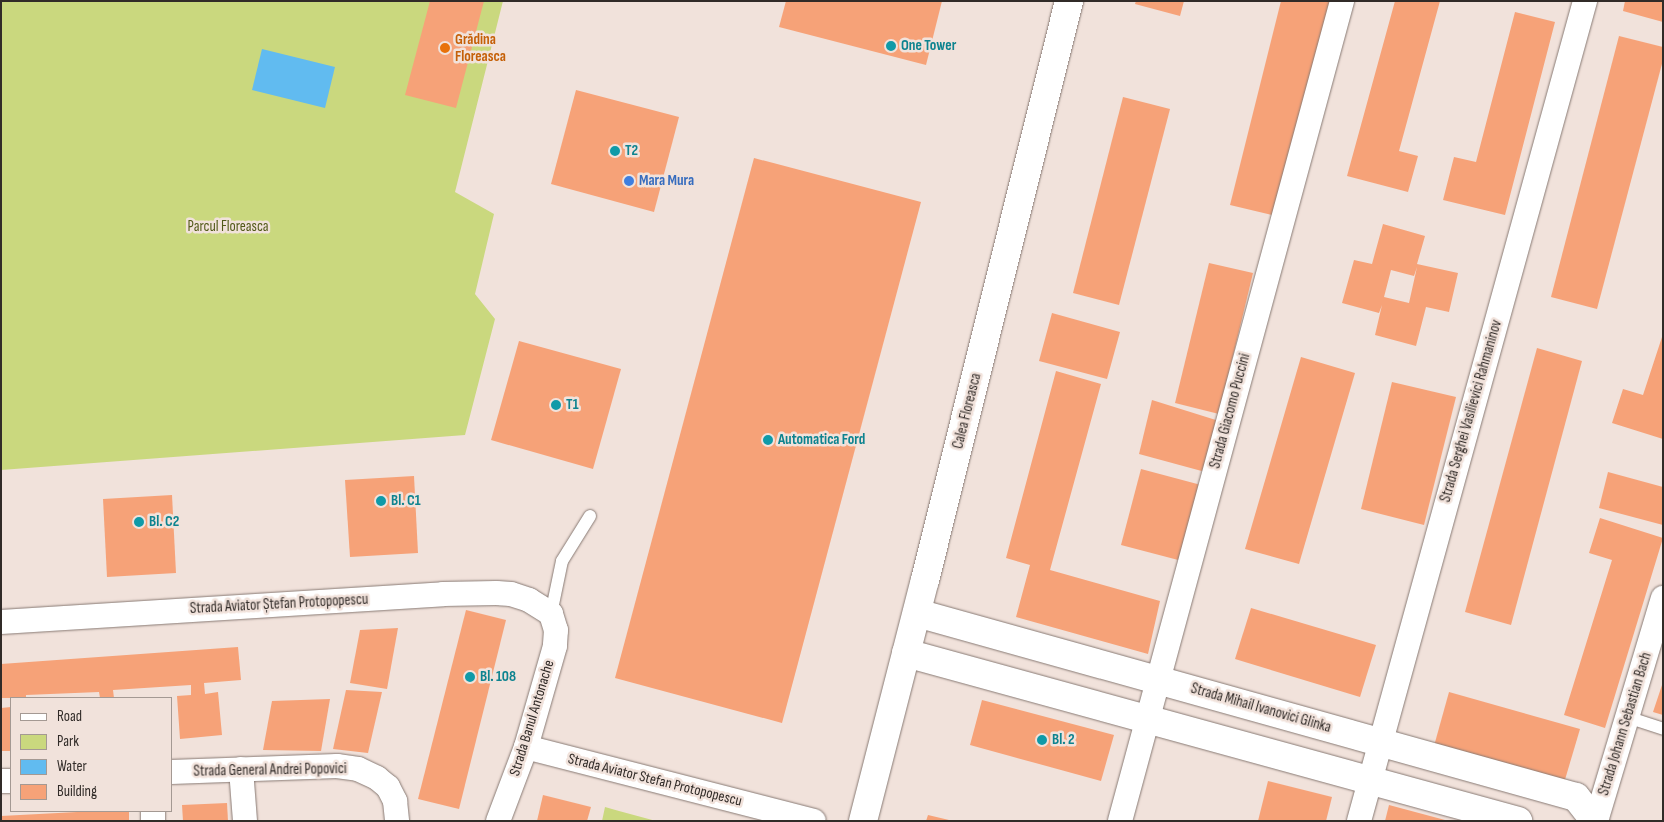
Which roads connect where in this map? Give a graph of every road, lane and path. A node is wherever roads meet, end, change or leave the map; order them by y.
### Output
1 (1068, 1) edge
2 (1342, 1) edge
3 (1585, 1) edge
4 (590, 516) dead end
5 (1663, 598) edge
6 (917, 613) junction
7 (551, 614) junction
8 (1, 622) edge
9 (906, 653) junction
10 (1157, 678) junction
11 (1627, 717) junction
12 (1146, 719) junction
13 (1663, 729) edge
14 (1379, 742) junction
15 (526, 747) junction
16 (241, 769) junction
17 (172, 772) edge
18 (1369, 781) junction
19 (245, 821) edge
20 (397, 821) edge
21 (498, 821) edge
22 (814, 821) edge
23 (863, 821) edge
24 (1120, 821) edge
25 (1359, 821) edge
26 (1518, 821) edge
27 (1595, 821) edge

1 - 6 street, Calea Floreasca
2 - 10 street, Strada Giacomo Puccini
3 - 14 street, Strada Serghei Vasilievici Rahmaninov
4 - 7 lane
5 - 11 street, Strada Johann Sebastian Bach
6 - 9 street, Calea Floreasca
6 - 10 street, Strada Mihail Ivanovici Glinka
7 - 8 street, Strada Aviator Ștefan Protopopescu
7 - 15 street, Strada Banul Antonache
9 - 12 street
9 - 23 street, Calea Floreasca
10 - 12 street, Strada Giacomo Puccini
10 - 14 street, Strada Mihail Ivanovici Glinka
11 - 13 lane
11 - 27 street, Strada Johann Sebastian Bach
12 - 18 street
12 - 24 street, Strada Giacomo Puccini
14 - 18 street, Strada Serghei Vasilievici Rahmaninov
14 - 27 street, Strada Mihail Ivanovici Glinka
15 - 21 street, Strada Banul Antonache
15 - 22 street, Strada Aviator Stefan Protopopescu
16 - 17 street, Strada General Andrei Popovici
16 - 19 street
16 - 20 street, Strada General Andrei Popovici
18 - 25 street, Strada Serghei Vasilievici Rahmaninov
18 - 26 street

